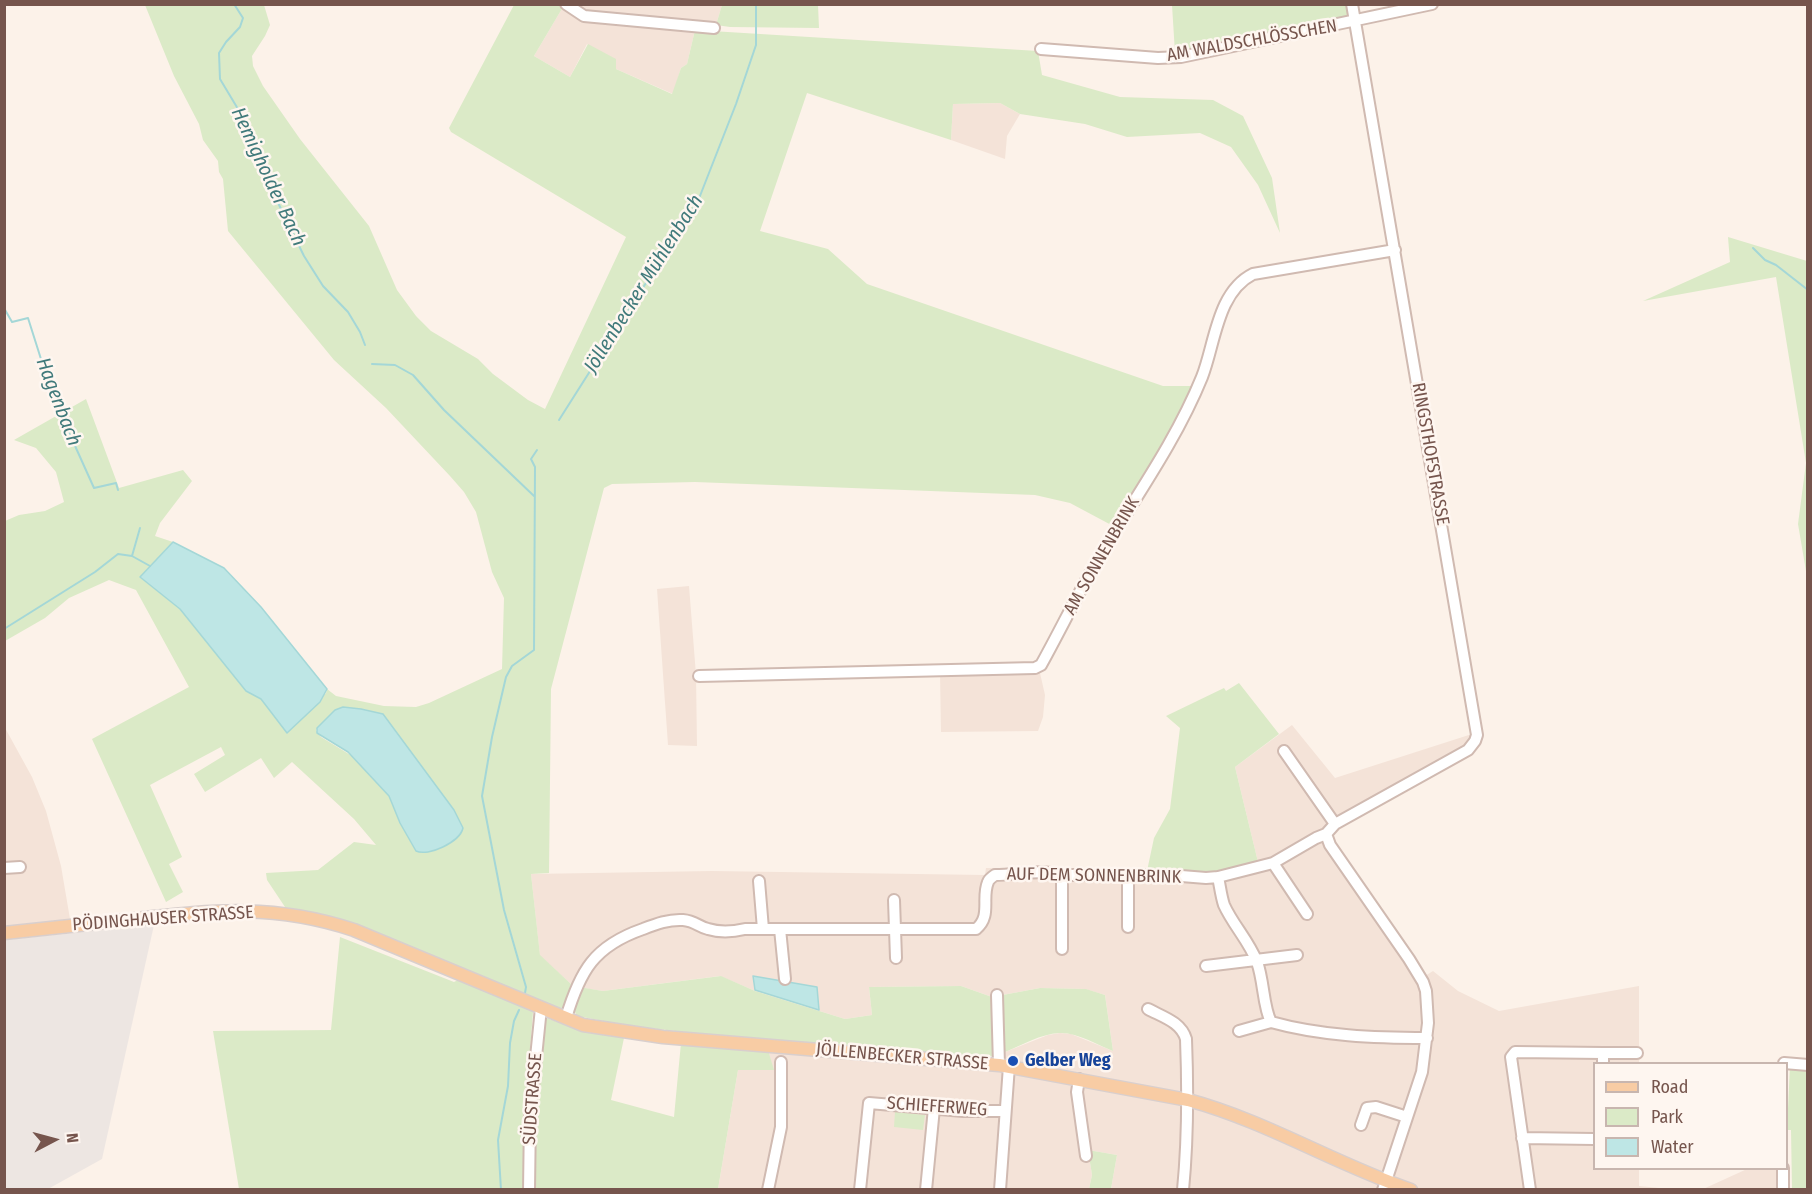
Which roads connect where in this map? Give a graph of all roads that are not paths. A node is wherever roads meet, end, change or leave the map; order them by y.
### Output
1 (566, 4) edge
2 (1352, 4) edge
3 (1432, 4) edge
4 (1355, 22) junction
5 (714, 28) dead end
6 (1041, 49) dead end
7 (1395, 250) junction
8 (699, 676) dead end
9 (1284, 751) dead end
10 (1335, 824) junction
11 (1326, 834) junction
12 (1273, 863) junction
13 (20, 867) dead end
14 (4, 868) edge
15 (1062, 875) junction
16 (1128, 875) junction
17 (1218, 877) junction
18 (759, 881) dead end
19 (894, 900) dead end
20 (1307, 914) dead end
21 (1128, 927) dead end
22 (763, 929) junction
23 (780, 929) junction
24 (895, 929) junction
25 (4, 933) edge
26 (1062, 950) dead end
27 (1297, 955) dead end
28 (896, 958) dead end
29 (1257, 960) junction
30 (1206, 966) dead end
31 (785, 979) dead end
32 (997, 995) dead end
33 (522, 1001) joint
34 (541, 1008) junction
35 (1148, 1009) dead end
36 (566, 1018) junction
37 (1271, 1022) junction
38 (1239, 1031) dead end
39 (1427, 1038) junction
40 (1637, 1053) dead end
41 (1603, 1058) edge
42 (1784, 1060) edge
43 (781, 1062) dead end
44 (1808, 1065) edge
45 (1004, 1066) junction
46 (1079, 1079) junction
47 (1188, 1100) junction
48 (934, 1108) junction
49 (1005, 1111) junction
50 (1407, 1117) junction
51 (1362, 1125) dead end
52 (1522, 1138) junction
53 (1593, 1139) edge
54 (1086, 1156) dead end
55 (1783, 1170) edge
56 (1384, 1185) edge
57 (529, 1190) edge
58 (768, 1190) edge
59 (860, 1190) edge
60 (926, 1190) edge
61 (1000, 1190) edge
62 (1183, 1190) edge
63 (1411, 1190) edge
64 (1530, 1190) edge
65 (1783, 1190) edge

1 - 5 street
2 - 4 street, RINGSTHOFSTRASSE
3 - 4 street, AM WALDSCHLÖSSCHEN
4 - 6 street, AM WALDSCHLÖSSCHEN
4 - 7 street, RINGSTHOFSTRASSE
7 - 8 street, AM SONNENBRINK
7 - 10 street, RINGSTHOFSTRASSE
9 - 10 street
10 - 11 street, RINGSTHOFSTRASSE
11 - 12 street, AUF DEM SONNENBRINK
11 - 39 street
12 - 17 street, AUF DEM SONNENBRINK
12 - 20 street
13 - 14 street
15 - 16 street, AUF DEM SONNENBRINK
15 - 24 street, AUF DEM SONNENBRINK
15 - 26 street
16 - 17 street, AUF DEM SONNENBRINK
16 - 21 street
17 - 29 street
18 - 22 street
19 - 24 street
22 - 23 street, AUF DEM SONNENBRINK
22 - 36 street, AUF DEM SONNENBRINK
23 - 24 street, AUF DEM SONNENBRINK
23 - 31 street
24 - 28 street
25 - 33 main road, PÖDINGHAUSER STRASSE
27 - 29 street
29 - 30 street
29 - 37 street
32 - 45 street
33 - 34 main road, JÖLLENBECKER STRASSE
34 - 36 main road, JÖLLENBECKER STRASSE
34 - 57 street, SÜDSTRASSE
35 - 47 street
36 - 45 main road, JÖLLENBECKER STRASSE
37 - 38 street
37 - 39 street
39 - 50 street
40 - 41 street
41 - 52 street
42 - 44 street
43 - 58 street
45 - 46 main road, JÖLLENBECKER STRASSE
45 - 49 street
46 - 47 main road, JÖLLENBECKER STRASSE
46 - 54 street
47 - 56 main road, JÖLLENBECKER STRASSE
47 - 62 street
48 - 49 street, SCHIEFERWEG
48 - 59 street, SCHIEFERWEG
48 - 60 street
49 - 61 street
50 - 51 street
50 - 56 street
52 - 53 street
52 - 64 street
55 - 65 street
56 - 63 main road, JÖLLENBECKER STRASSE

